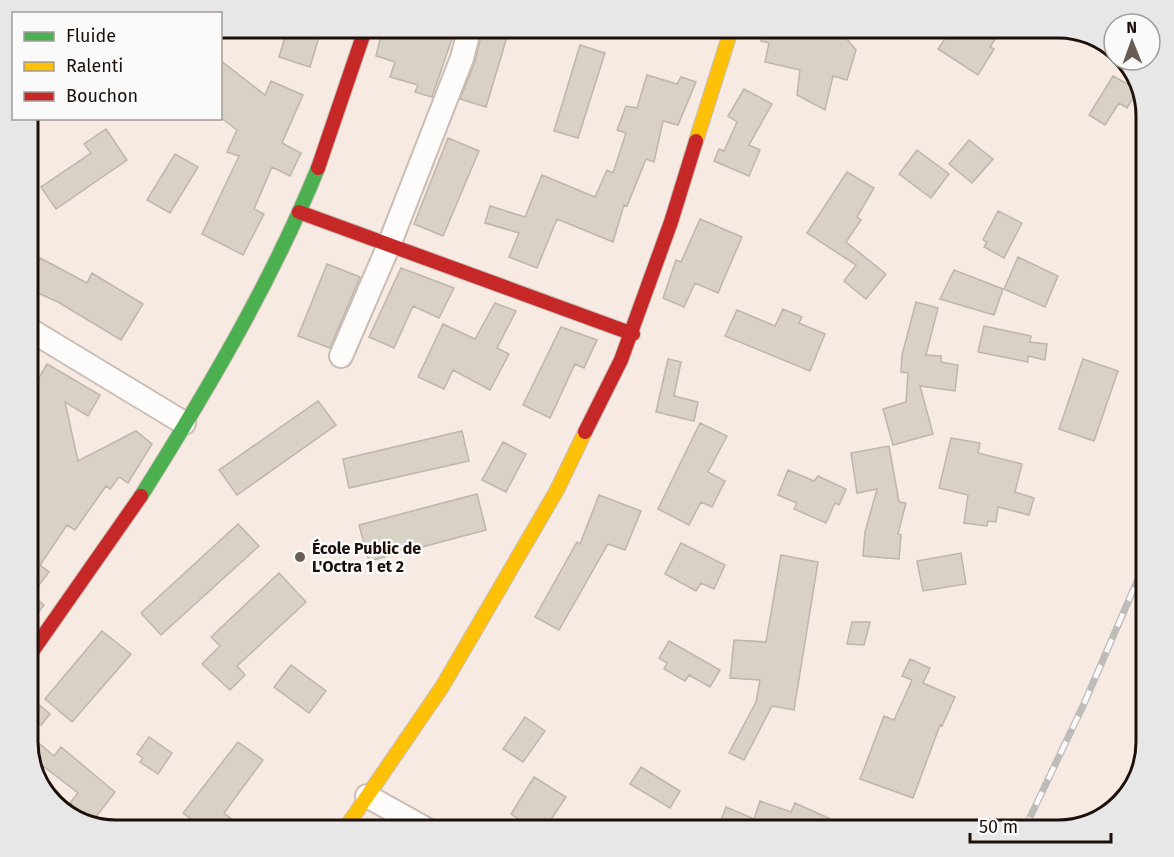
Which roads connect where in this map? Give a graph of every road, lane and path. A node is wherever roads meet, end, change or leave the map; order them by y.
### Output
1 (362, 38) edge
2 (467, 38) edge
3 (729, 38) edge
4 (299, 213) junction
5 (389, 245) junction
6 (633, 334) junction
7 (38, 335) edge
8 (341, 356) dead end
9 (184, 423) junction
10 (38, 644) edge
11 (367, 796) junction
12 (351, 820) edge
13 (410, 820) edge

1 - 4 street
2 - 5 street
3 - 6 street
4 - 5 street
4 - 9 street
5 - 6 street
5 - 8 street
6 - 11 street
7 - 9 street
9 - 10 street
11 - 12 street
11 - 13 street

